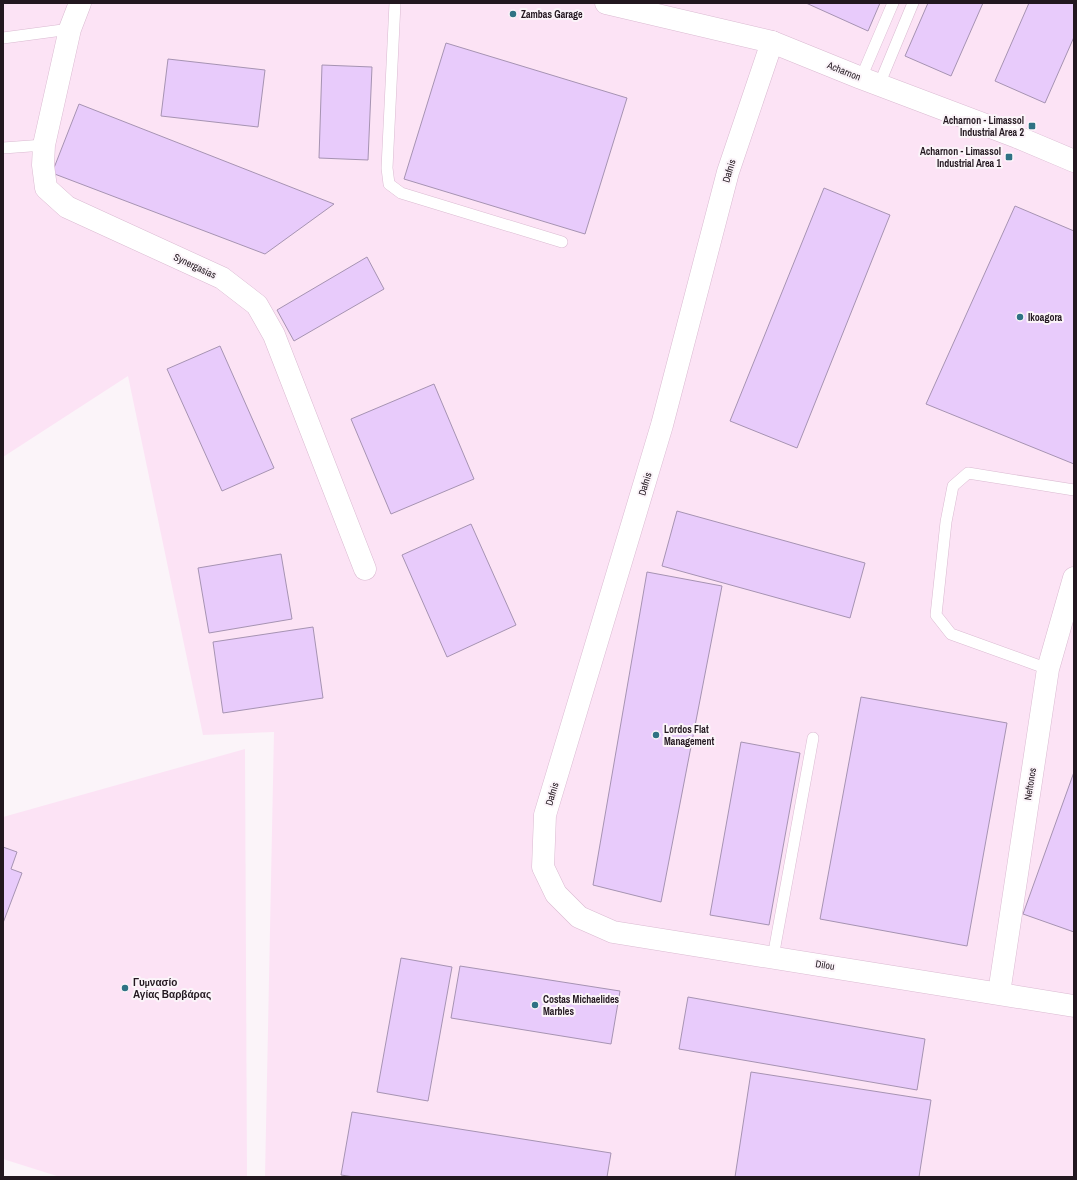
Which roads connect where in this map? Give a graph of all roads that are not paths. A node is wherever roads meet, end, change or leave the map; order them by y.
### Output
1 (80, 3) edge
2 (395, 3) edge
3 (606, 3) edge
4 (893, 3) edge
5 (913, 3) edge
6 (70, 29) junction
7 (3, 38) edge
8 (772, 42) junction
9 (870, 81) junction
10 (44, 145) junction
11 (3, 148) edge
12 (1074, 161) edge
13 (562, 242) dead end
14 (1074, 490) edge
15 (365, 569) dead end
16 (1074, 578) edge
17 (1048, 669) junction
18 (813, 738) dead end
19 (579, 917) joint
20 (773, 957) junction
21 (999, 993) junction
22 (1074, 1006) edge

1 - 6 street, Synergasias
2 - 13 lane
3 - 8 street, Acharnon
4 - 9 lane
5 - 9 lane
6 - 7 lane
6 - 10 street, Synergasias
8 - 9 street, Acharnon
8 - 19 street, Dafnis
9 - 12 street, Acharnon
10 - 11 lane
10 - 15 street, Synergasias
14 - 17 lane
16 - 17 street, Neftonos
17 - 21 street, Neftonos
18 - 20 lane
19 - 20 street, Dilou
20 - 21 street, Dilou
21 - 22 street, Dilou

